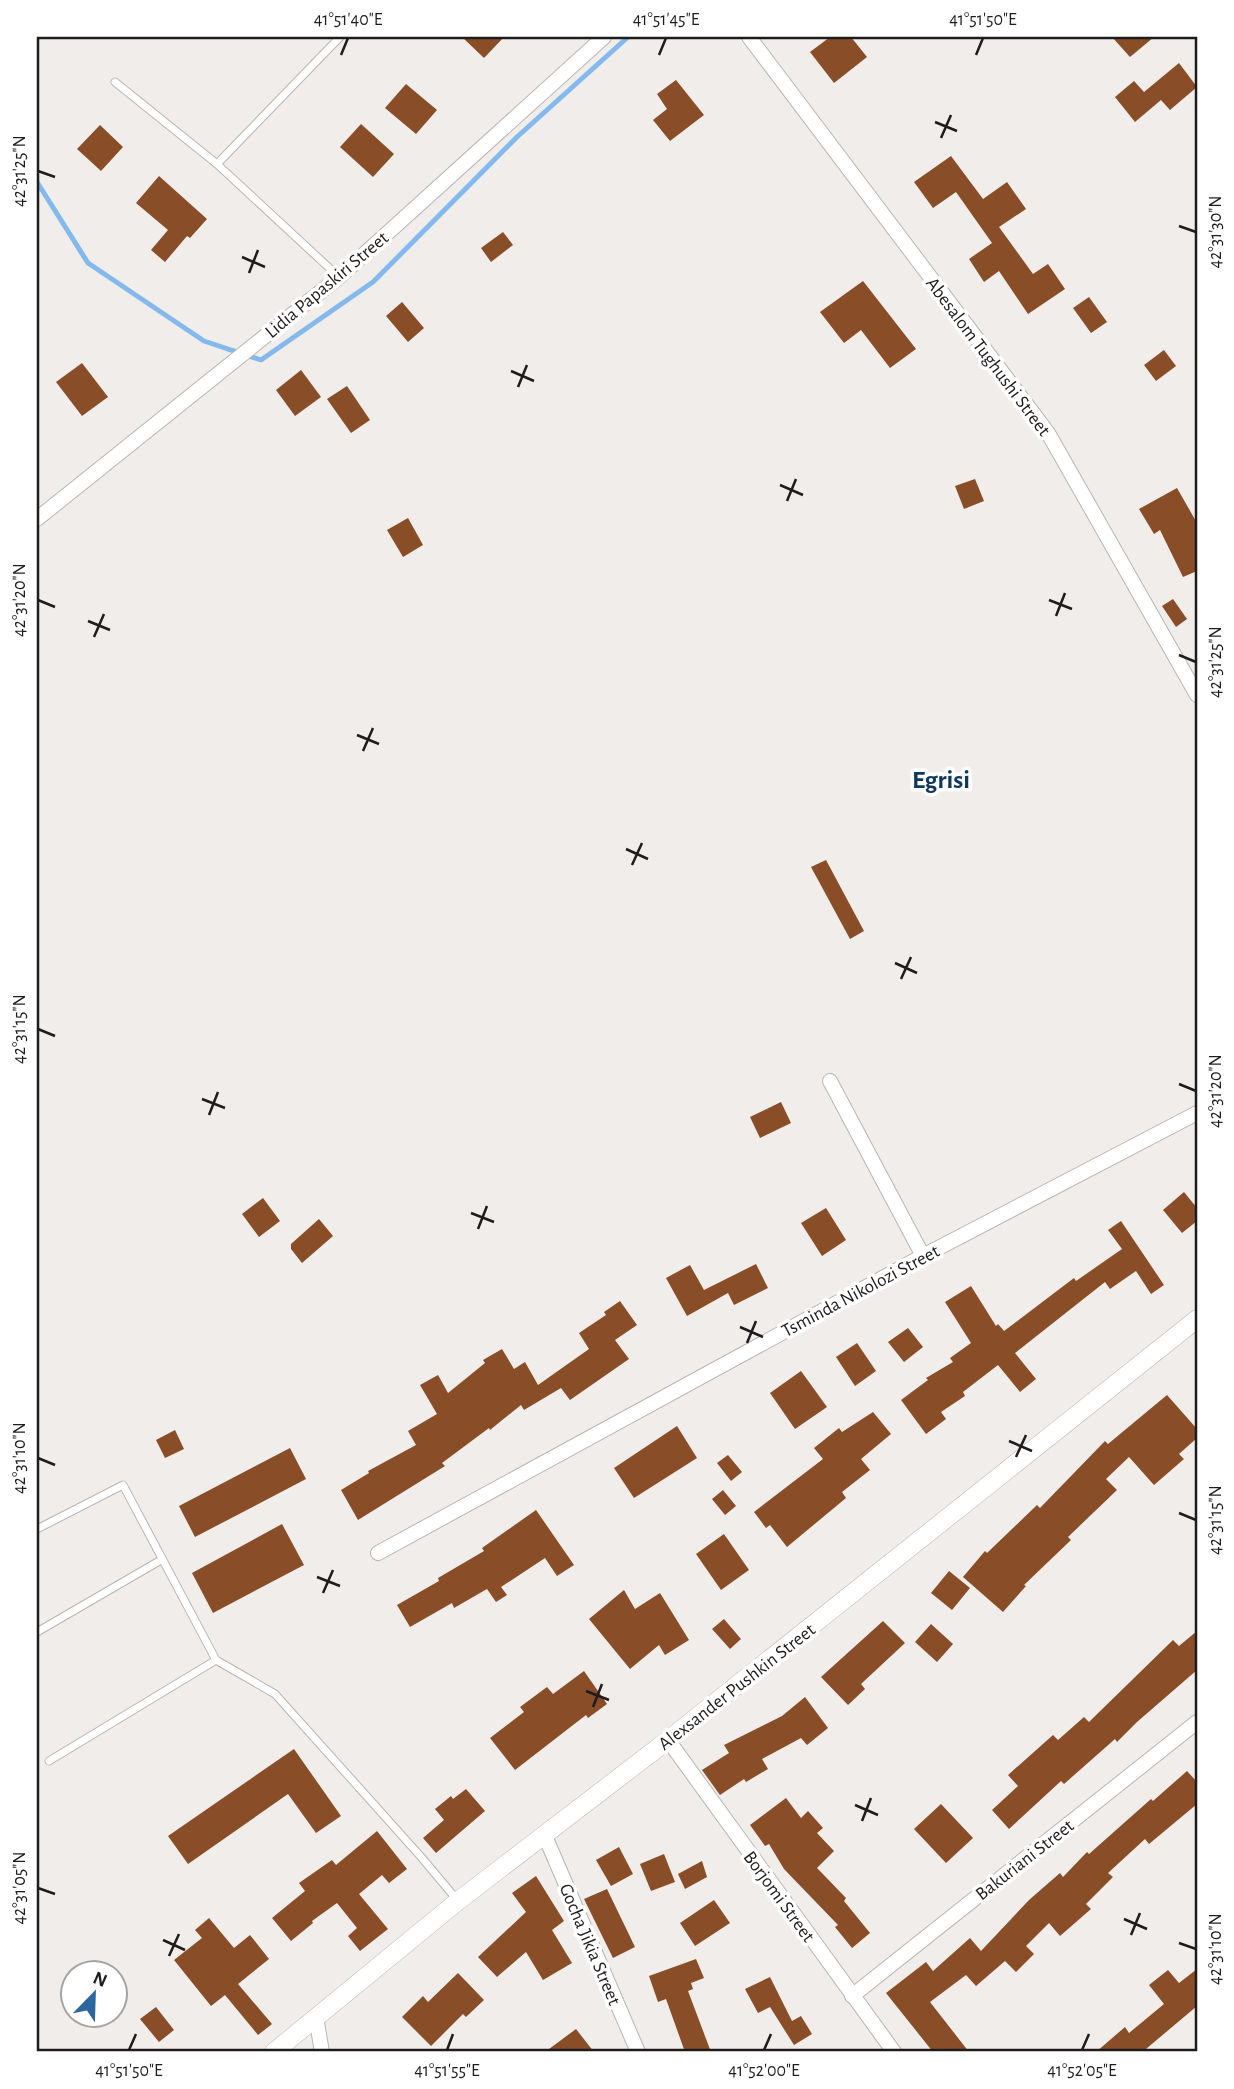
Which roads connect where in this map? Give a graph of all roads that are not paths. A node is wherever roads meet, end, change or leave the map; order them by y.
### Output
1 (340, 37) edge
2 (604, 37) edge
3 (749, 37) edge
4 (115, 82) dead end
5 (216, 164) junction
6 (339, 277) junction
7 (37, 519) edge
8 (1197, 695) edge
9 (830, 1081) dead end
10 (1197, 1113) edge
11 (923, 1255) junction
12 (1197, 1320) edge
13 (37, 1528) edge
14 (378, 1553) dead end
15 (161, 1560) junction
16 (37, 1632) edge
17 (216, 1660) junction
18 (1197, 1722) edge
19 (668, 1740) junction
20 (49, 1761) dead end
21 (545, 1836) junction
22 (458, 1901) junction
23 (852, 1996) junction
24 (316, 2017) junction
25 (274, 2052) edge
26 (322, 2052) edge
27 (638, 2052) edge
28 (894, 2052) edge

1 - 5 lane
2 - 6 street, Lidia Papaskiri Street
3 - 8 street, Abesalom Tughushi Street
4 - 5 lane
5 - 6 lane
6 - 7 street, Lidia Papaskiri Street
9 - 11 street
10 - 11 street, Tsminda Nikolozi Street
11 - 14 street, Tsminda Nikolozi Street
12 - 19 street, Alexsander Pushkin Street
13 - 15 lane
15 - 16 lane
15 - 17 lane
17 - 20 lane
17 - 22 lane
18 - 23 street, Bakuriani Street
19 - 21 street, Alexsander Pushkin Street
19 - 23 street, Borjomi Street
21 - 22 street, Alexsander Pushkin Street
21 - 27 street, Gocha Jikia Street
22 - 24 street, Alexsander Pushkin Street
23 - 28 street, Borjomi Street
24 - 25 street, Alexsander Pushkin Street
24 - 26 street

